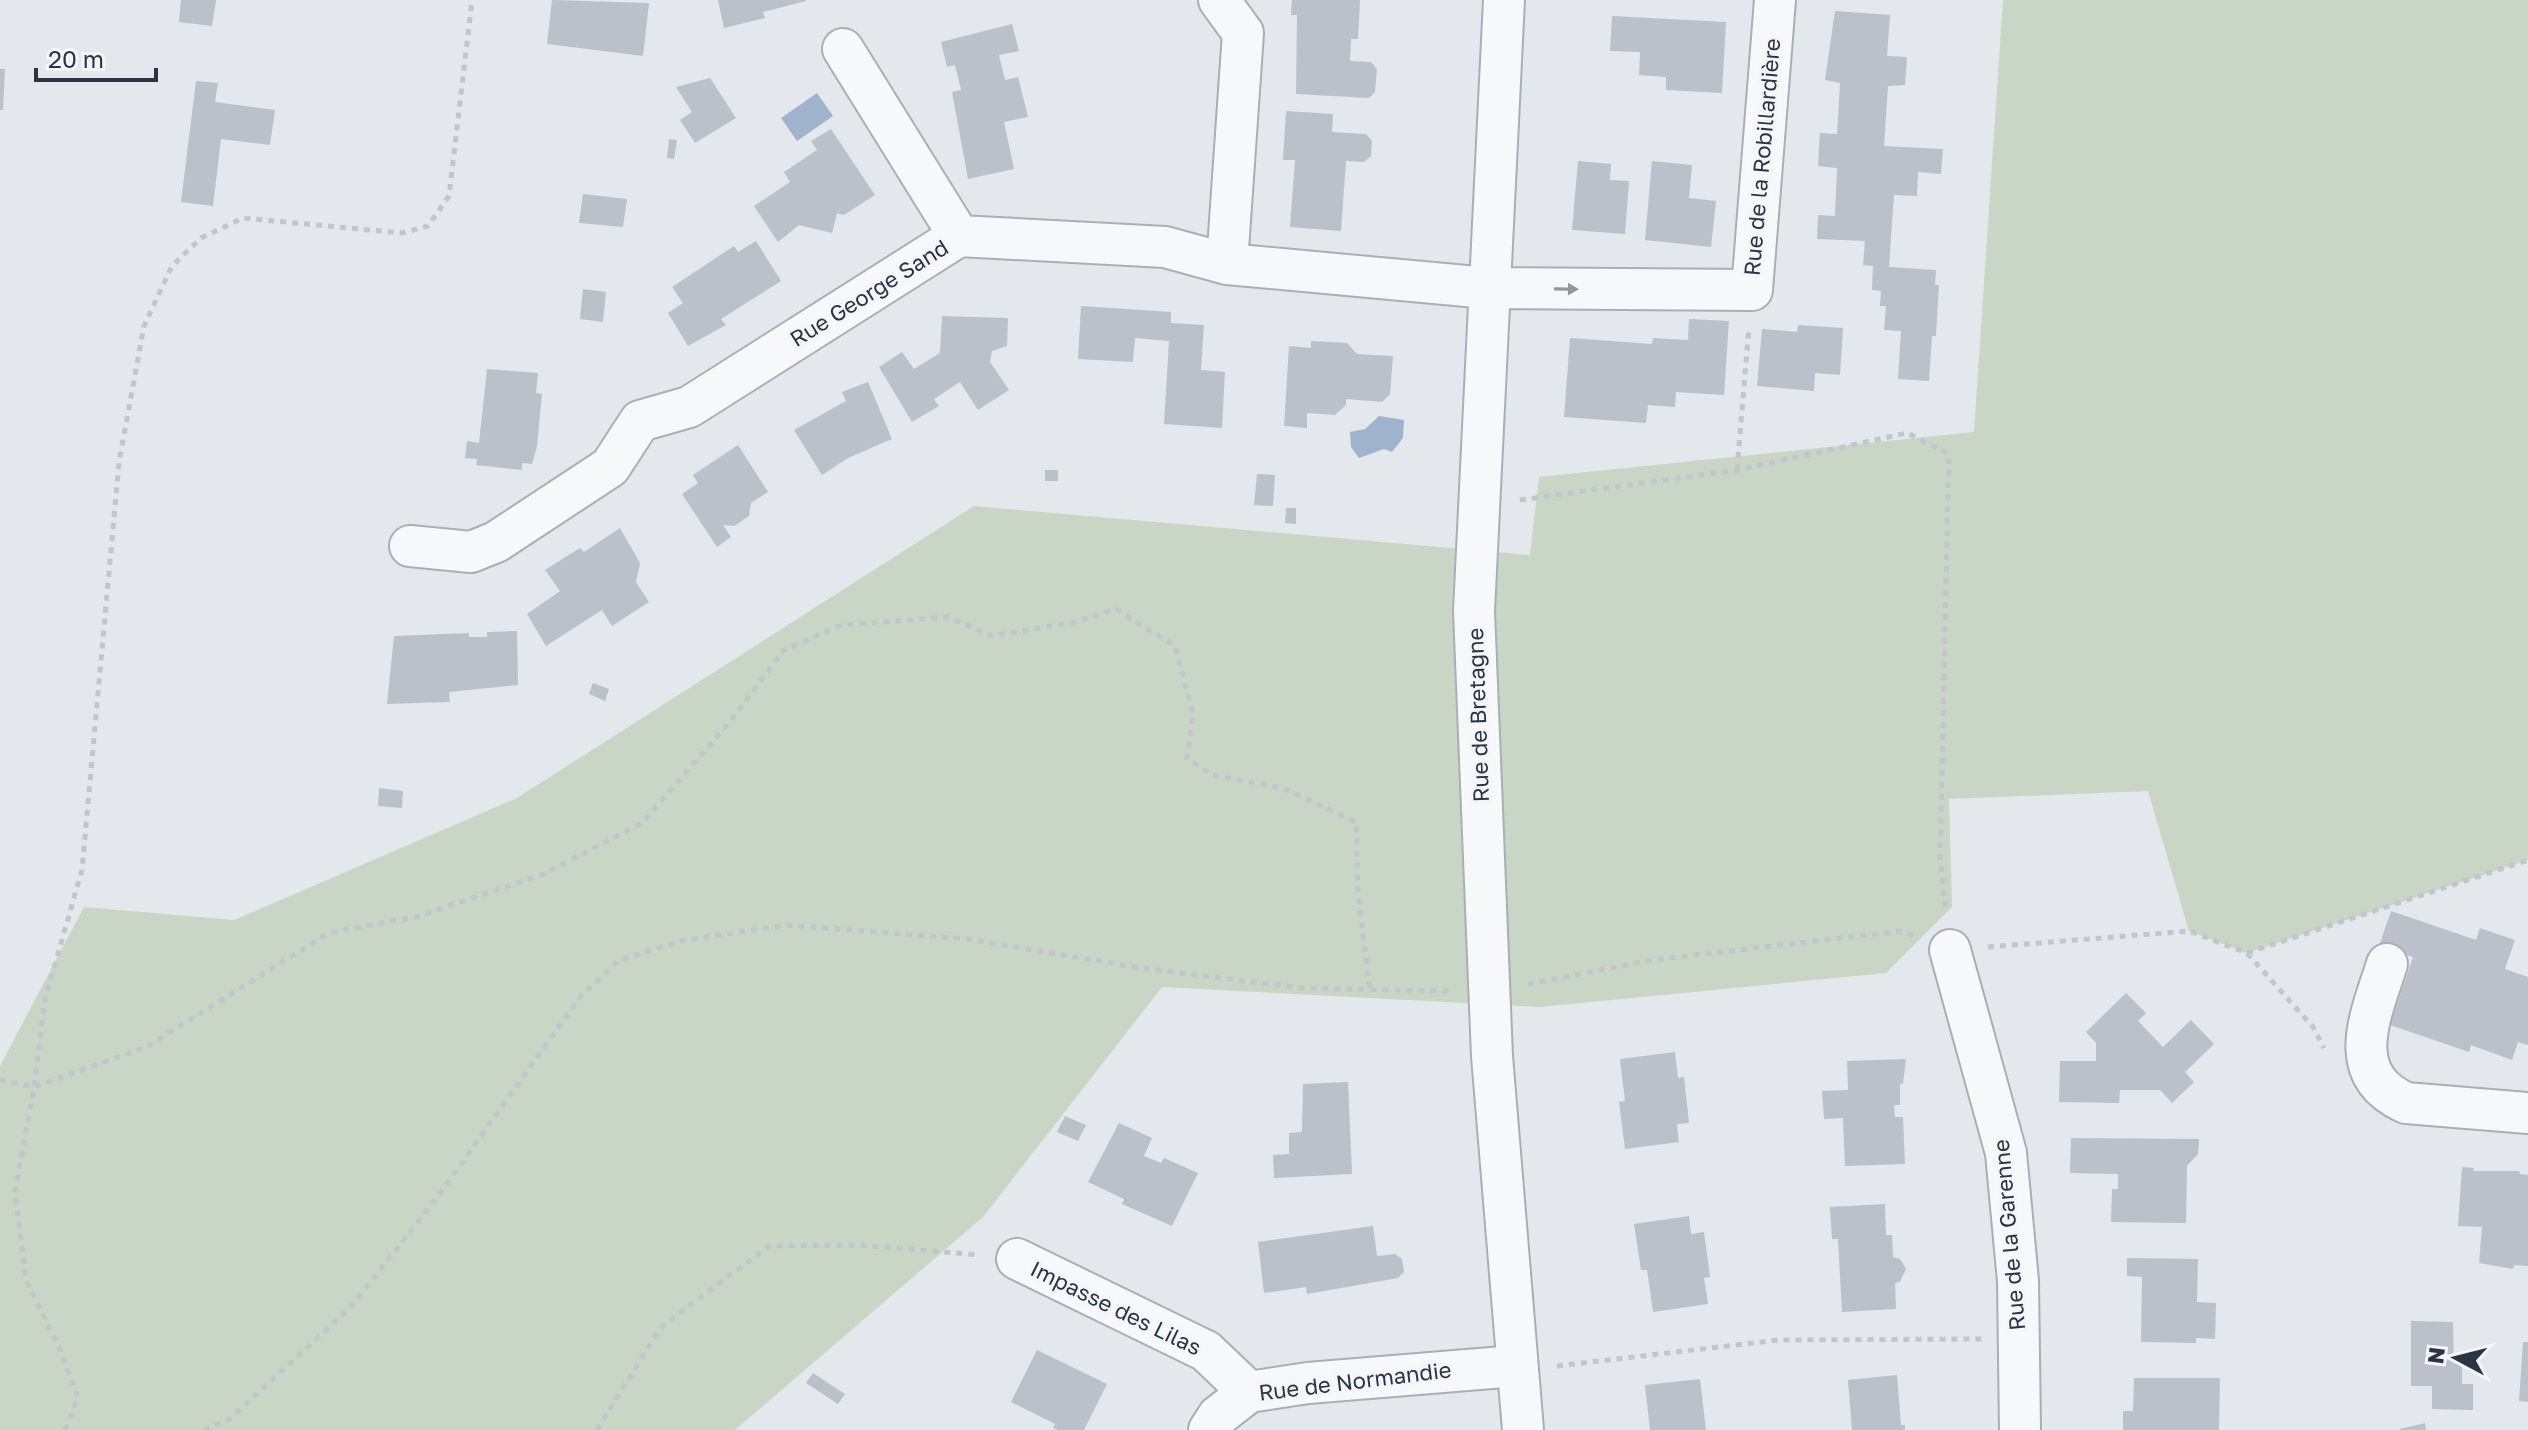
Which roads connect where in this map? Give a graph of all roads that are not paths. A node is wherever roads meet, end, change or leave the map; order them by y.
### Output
1 (1219, 0) edge
2 (1504, 0) edge
3 (1775, 0) edge
4 (843, 49) dead end
5 (959, 236) junction
6 (1227, 264) junction
7 (1488, 288) junction
8 (410, 546) dead end
9 (1950, 950) road end
10 (2387, 964) dead end
11 (2528, 1113) edge
12 (1017, 1259) road end
13 (1516, 1366) junction
14 (1249, 1392) junction
15 (1209, 1430) edge
16 (1523, 1430) edge
17 (2020, 1430) edge

1 - 6 street
2 - 7 street, Rue de Bretagne
7 -> 3 street, Rue de la Robillardière
4 - 5 street
5 - 6 street, Rue George Sand
5 - 8 street, Rue George Sand
6 - 7 street, Rue George Sand
7 - 13 street, Rue de Bretagne
9 - 17 street, Rue de la Garenne
10 - 11 street
12 - 14 street, Impasse des Lilas
13 - 14 street, Rue de Normandie
13 - 16 street, Rue de Bretagne
14 - 15 street, Rue de Normandie

